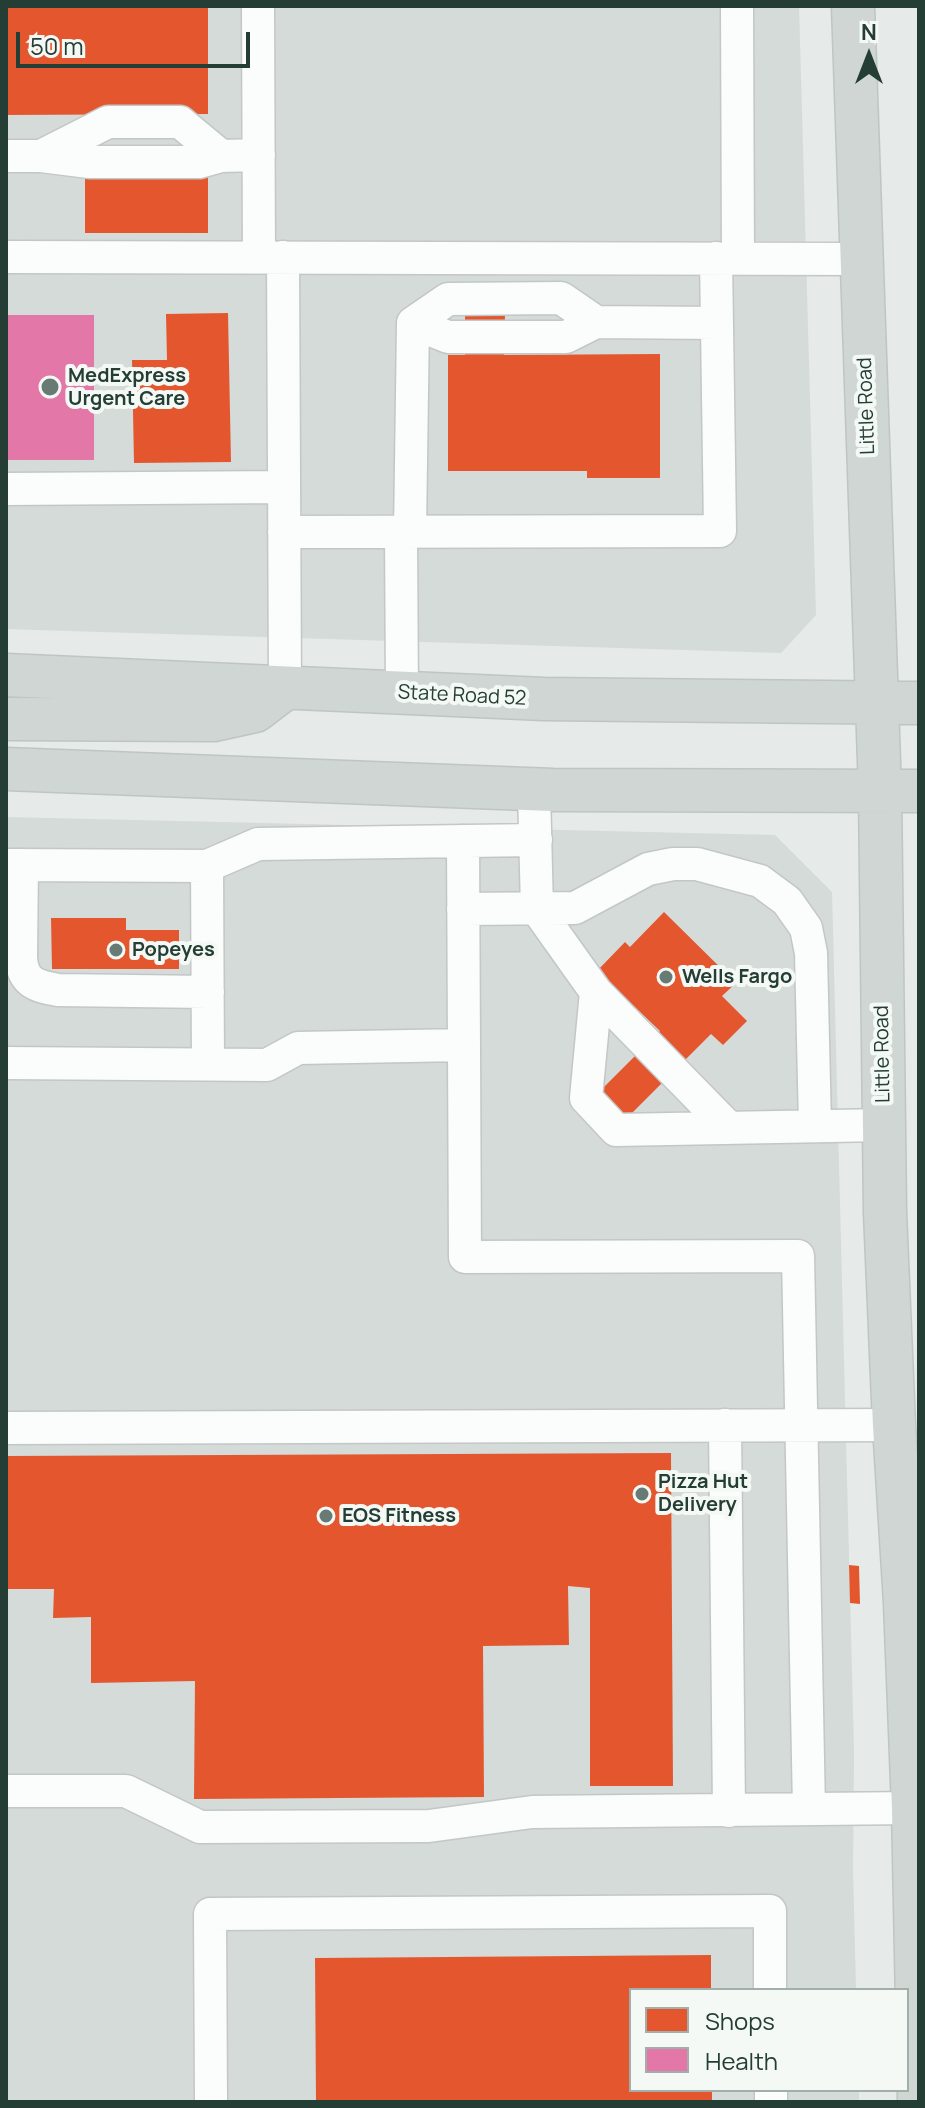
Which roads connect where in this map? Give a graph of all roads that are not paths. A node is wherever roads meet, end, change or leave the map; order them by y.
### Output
1 (258, 6) edge
2 (737, 6) edge
3 (853, 6) edge
4 (259, 155) junction
5 (6, 156) edge
6 (6, 257) edge
7 (271, 257) junction
8 (727, 258) junction
9 (862, 259) junction
10 (717, 323) junction
11 (284, 487) junction
12 (6, 489) edge
13 (284, 532) junction
14 (405, 533) junction
15 (6, 675) edge
16 (285, 688) junction
17 (402, 693) junction
18 (877, 702) junction
19 (919, 703) edge
20 (6, 719) edge
21 (6, 769) edge
22 (919, 779) edge
23 (534, 790) junction
24 (899, 791) edge
25 (536, 840) junction
26 (463, 841) junction
27 (14, 865) edge
28 (207, 866) junction
29 (463, 909) junction
30 (537, 909) junction
31 (208, 992) junction
32 (596, 992) junction
33 (464, 1045) junction
34 (6, 1063) edge
35 (208, 1064) junction
36 (884, 1125) junction
37 (815, 1126) junction
38 (729, 1128) junction
39 (725, 1425) junction
40 (802, 1425) junction
41 (894, 1425) junction
42 (6, 1428) edge
43 (6, 1791) edge
44 (913, 1808) junction
45 (809, 1809) junction
46 (729, 1811) junction
47 (770, 1988) edge
48 (918, 2024) edge
49 (211, 2102) edge
50 (919, 2102) edge

1 - 4 lane
2 - 8 lane
3 - 9 main road, Little Road
4 - 5 lane
4 - 7 lane
6 - 7 lane
7 - 8 lane
7 - 11 lane
8 - 9 lane
8 - 10 lane
9 - 18 main road, Little Road
10 - 14 lane
10 - 14 lane
11 - 12 lane
11 - 13 lane
13 - 14 lane
13 - 16 lane
14 - 17 lane
15 - 16 main road, State Road 52
16 - 17 main road, State Road 52
16 - 20 main road
17 - 18 main road, State Road 52
18 - 19 main road, State Road 52
18 - 24 main road, Little Road
21 - 23 main road
22 - 24 main road
23 - 24 main road
23 - 25 lane
24 - 36 main road, Little Road
25 - 26 lane
25 - 30 lane
26 - 28 lane
26 - 29 lane
27 - 28 lane
27 - 31 lane
28 - 31 lane
29 - 30 lane
29 - 33 lane
30 - 32 lane
30 - 37 lane
31 - 35 lane
32 - 38 lane
32 - 38 lane
33 - 35 lane
33 - 40 lane
34 - 35 lane
36 - 37 lane
36 - 41 main road, Little Road
37 - 38 lane
39 - 40 lane
39 - 42 lane
39 - 46 lane
40 - 41 lane
40 - 45 lane
41 - 44 main road, Little Road
43 - 46 lane
44 - 45 lane
44 - 48 main road, Little Road
45 - 46 lane
47 - 49 lane
48 - 50 main road, Little Road

